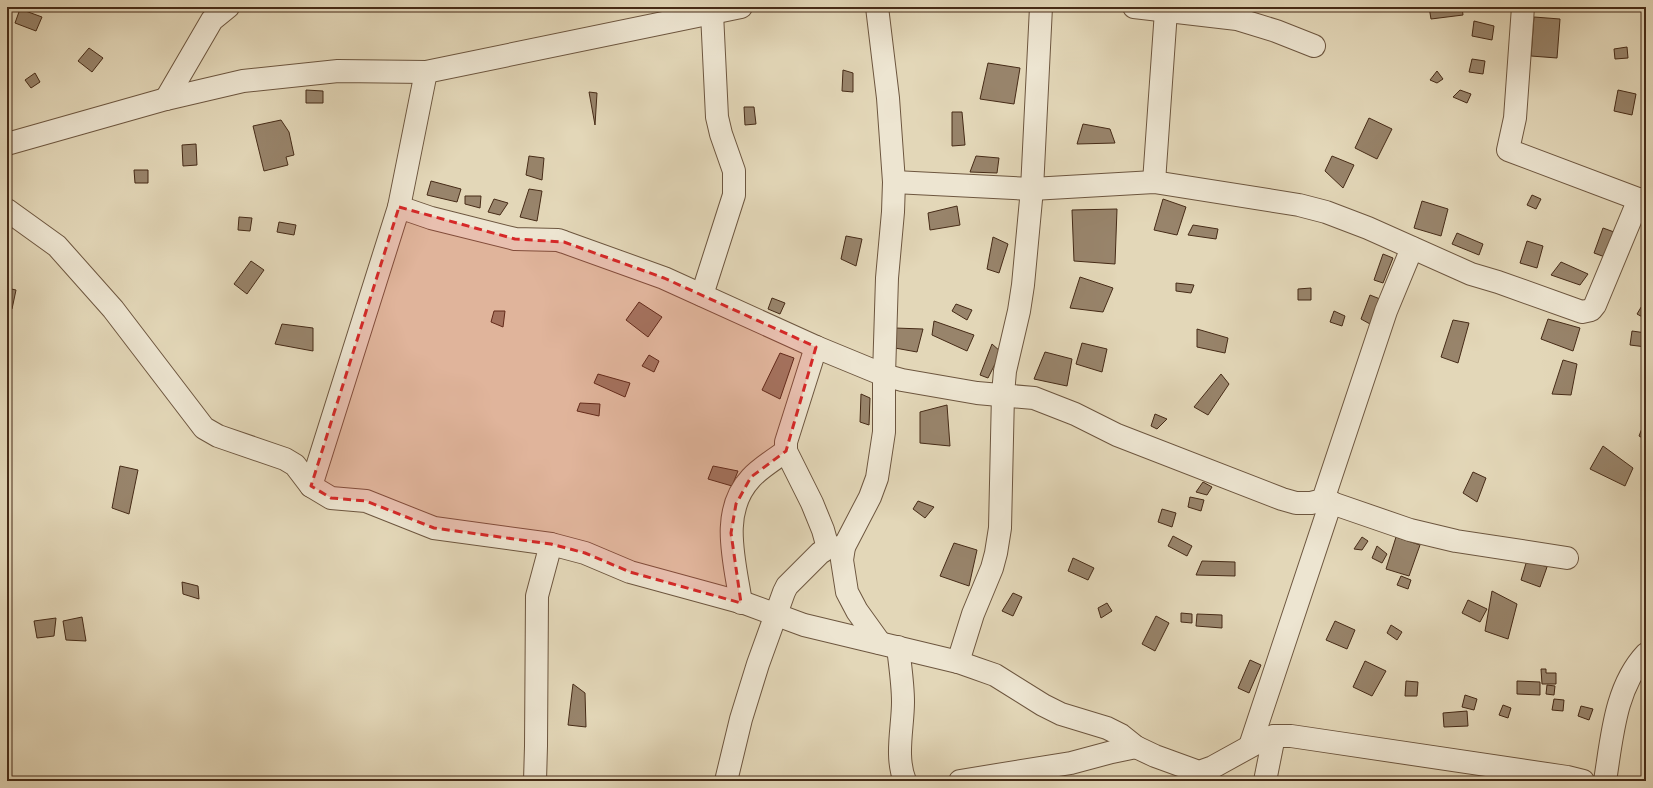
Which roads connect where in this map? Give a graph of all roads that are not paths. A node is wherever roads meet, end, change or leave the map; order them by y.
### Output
1 (228, 7) edge
2 (741, 7) edge
3 (877, 7) edge
4 (1041, 7) edge
5 (1134, 7) edge
6 (1523, 7) edge
7 (1166, 11) junction
8 (712, 13) junction
9 (1314, 46) dead end
10 (426, 72) junction
11 (166, 99) junction
12 (7, 144) edge
13 (894, 182) junction
14 (1154, 182) junction
15 (1032, 189) junction
16 (1643, 201) edge
17 (399, 207) junction
18 (7, 210) edge
19 (1412, 248) junction
20 (702, 295) junction
21 (816, 347) junction
22 (884, 375) junction
23 (1003, 394) junction
24 (786, 451) junction
25 (311, 486) junction
26 (1327, 501) junction
27 (551, 544) junction
28 (836, 547) junction
29 (1567, 558) dead end
30 (741, 603) junction
31 (775, 614) junction
32 (889, 645) junction
33 (1646, 654) edge
34 (958, 662) junction
35 (1274, 736) junction
36 (1250, 746) junction
37 (1136, 747) junction
38 (1205, 777) edge
39 (535, 781) edge
40 (726, 781) edge
41 (905, 781) edge
42 (960, 781) edge
43 (1265, 781) edge
44 (1583, 781) edge
45 (1605, 781) edge

1 - 11 street
2 - 8 street
3 - 13 street
4 - 15 street
5 - 7 street
6 - 16 street
7 - 9 street
7 - 14 street
8 - 10 street
8 - 20 street
10 - 11 street
10 - 17 street
11 - 12 street
13 - 15 street
13 - 22 street
14 - 15 street
14 - 19 street
15 - 23 street
16 - 19 street
17 - 20 street
17 - 25 street
18 - 25 street
19 - 26 street
20 - 21 street
21 - 22 street
21 - 24 street
22 - 23 street
22 - 28 street
23 - 26 street
23 - 34 street
24 - 28 street
24 - 30 street
25 - 27 street
26 - 29 street
26 - 36 street
27 - 30 street
27 - 39 street
28 - 31 street
28 - 32 street
30 - 31 street
31 - 32 street
31 - 40 street
32 - 34 street
32 - 41 street
33 - 45 street
34 - 37 street
35 - 36 street
35 - 43 street
35 - 44 street
36 - 38 street
37 - 38 street
37 - 42 street

